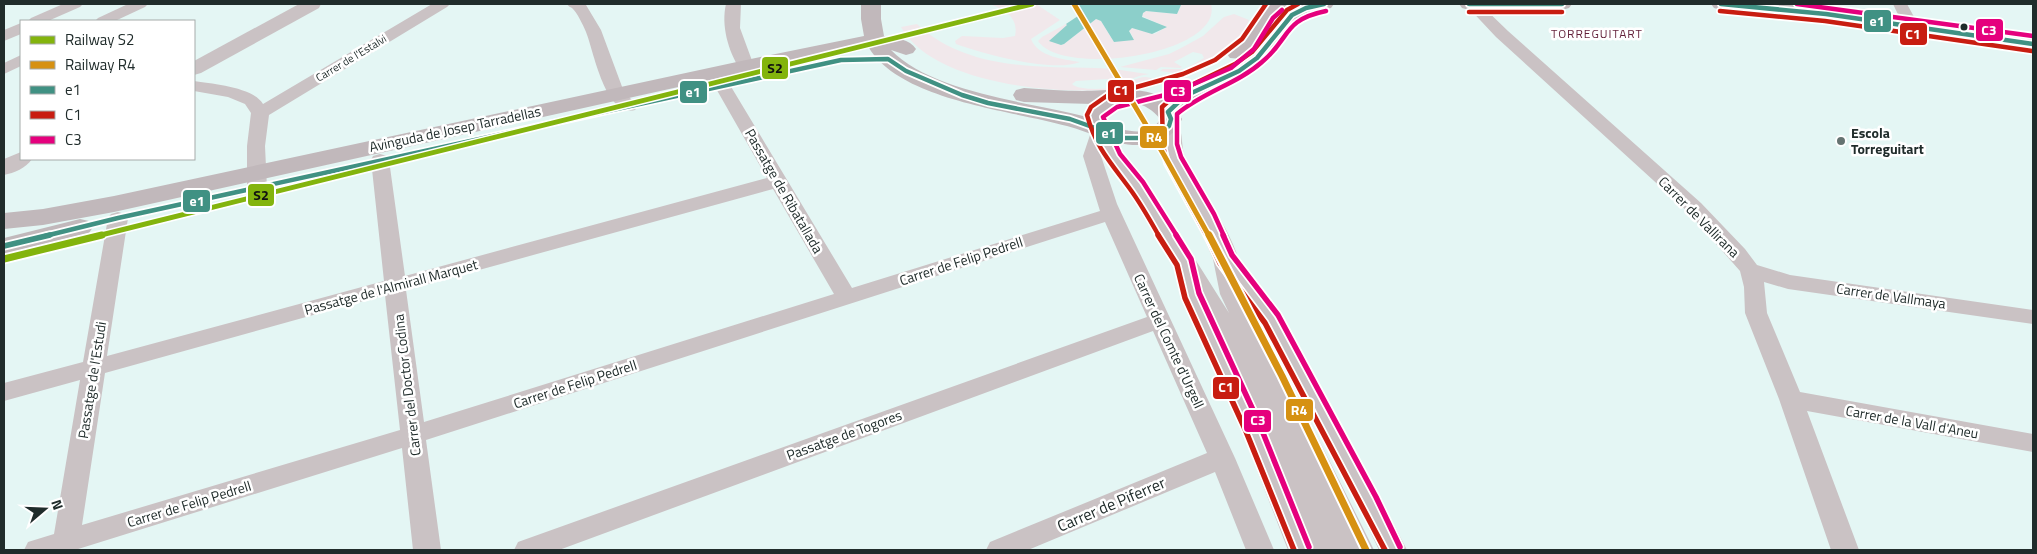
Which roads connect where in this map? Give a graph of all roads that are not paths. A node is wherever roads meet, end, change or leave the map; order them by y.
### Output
1 (75, 4) edge
2 (140, 4) edge
3 (312, 4) edge
4 (442, 4) edge
5 (578, 4) edge
6 (733, 4) edge
7 (871, 4) edge
8 (888, 4) edge
9 (1324, 4) edge
10 (1472, 4) edge
11 (1562, 4) edge
12 (1721, 4) edge
13 (1896, 4) edge
14 (1281, 14) edge
15 (38, 20) edge
16 (105, 20) edge
17 (2033, 25) edge
18 (1911, 26) junction
19 (20, 28) edge
20 (4, 36) edge
21 (876, 40) junction
22 (2033, 44) edge
23 (897, 54) junction
24 (20, 61) edge
25 (746, 66) junction
26 (195, 68) edge
27 (4, 69) edge
28 (722, 85) junction
29 (195, 86) edge
30 (1127, 97) junction
31 (623, 100) junction
32 (260, 112) junction
33 (1168, 119) junction
34 (1098, 130) junction
35 (20, 159) edge
36 (380, 160) junction
37 (4, 168) edge
38 (256, 180) junction
39 (779, 182) junction
40 (1111, 214) junction
41 (118, 218) junction
42 (4, 221) edge
43 (4, 246) edge
44 (1226, 259) junction
45 (1184, 262) junction
46 (1750, 270) junction
47 (395, 286) junction
48 (846, 298) junction
49 (2033, 317) edge
50 (1160, 320) junction
51 (94, 367) junction
52 (4, 392) edge
53 (1791, 400) junction
54 (413, 435) junction
55 (2033, 443) edge
56 (1222, 458) junction
57 (66, 542) junction
58 (38, 550) edge
59 (427, 550) edge
60 (528, 550) edge
61 (1000, 550) edge
62 (1260, 550) edge
63 (1302, 550) edge
64 (1331, 550) edge
65 (1357, 550) edge
66 (1393, 550) edge
67 (1845, 550) edge

1 - 15 street
2 - 16 street
3 - 26 street
4 - 32 street, Carrer de l'Estalvi
5 - 31 street
6 - 25 street
7 - 21 main road
8 - 23 main road
9 - 14 main road
10 - 11 main road
10 - 46 street, Carrer de Vallirana
12 - 18 main road
13 - 17 main road
13 - 18 street
14 - 30 main road
14 - 33 main road
18 - 22 main road
19 - 20 street
21 - 23 main road
21 - 25 main road, Avinguda de Josep Tarradellas
23 - 28 main road, Avinguda de Josep Tarradellas
23 - 30 main road
23 - 34 main road
24 - 27 street
25 - 31 main road, Avinguda de Josep Tarradellas
28 - 31 main road, Avinguda de Josep Tarradellas
28 - 39 street, Passatge de Ribatallada
29 - 32 street
30 - 33 main road
30 - 34 main road
31 - 36 main road, Avinguda de Josep Tarradellas
31 - 38 main road, Avinguda de Josep Tarradellas
32 - 38 street
33 - 34 main road
33 - 44 street
34 - 40 street, Carrer del Comte d'Urgell
34 - 45 street
35 - 37 street
36 - 38 main road, Avinguda de Josep Tarradellas
36 - 47 street, Carrer del Doctor Codina
38 - 41 main road, Avinguda de Josep Tarradellas
38 - 42 main road, Avinguda de Josep Tarradellas
39 - 47 street, Passatge de l'Almirall Marquet
39 - 48 street, Passatge de Ribatallada
40 - 48 street, Carrer de Felip Pedrell
40 - 50 street, Carrer del Comte d'Urgell
41 - 43 main road, Avinguda de Josep Tarradellas
41 - 51 street, Passatge de l'Estudi
44 - 65 street
44 - 66 street
45 - 63 street
45 - 64 street
46 - 49 street, Carrer de Vallmaya
46 - 53 street, Carrer de Vallirana
47 - 51 street, Passatge de l'Almirall Marquet
47 - 54 street, Carrer del Doctor Codina
48 - 54 street, Carrer de Felip Pedrell
50 - 56 street, Carrer del Comte d'Urgell
50 - 60 street, Passatge de Togores
51 - 52 street, Passatge de l'Almirall Marquet
51 - 57 street, Passatge de l'Estudi
53 - 55 street, Carrer de la Vall d'Aneu
53 - 67 street, Carrer de Vallirana
54 - 57 street, Carrer de Felip Pedrell
54 - 59 street, Carrer del Doctor Codina
56 - 61 street, Carrer de Piferrer
56 - 62 street, Carrer del Comte d'Urgell
57 - 58 street, Carrer de Felip Pedrell

